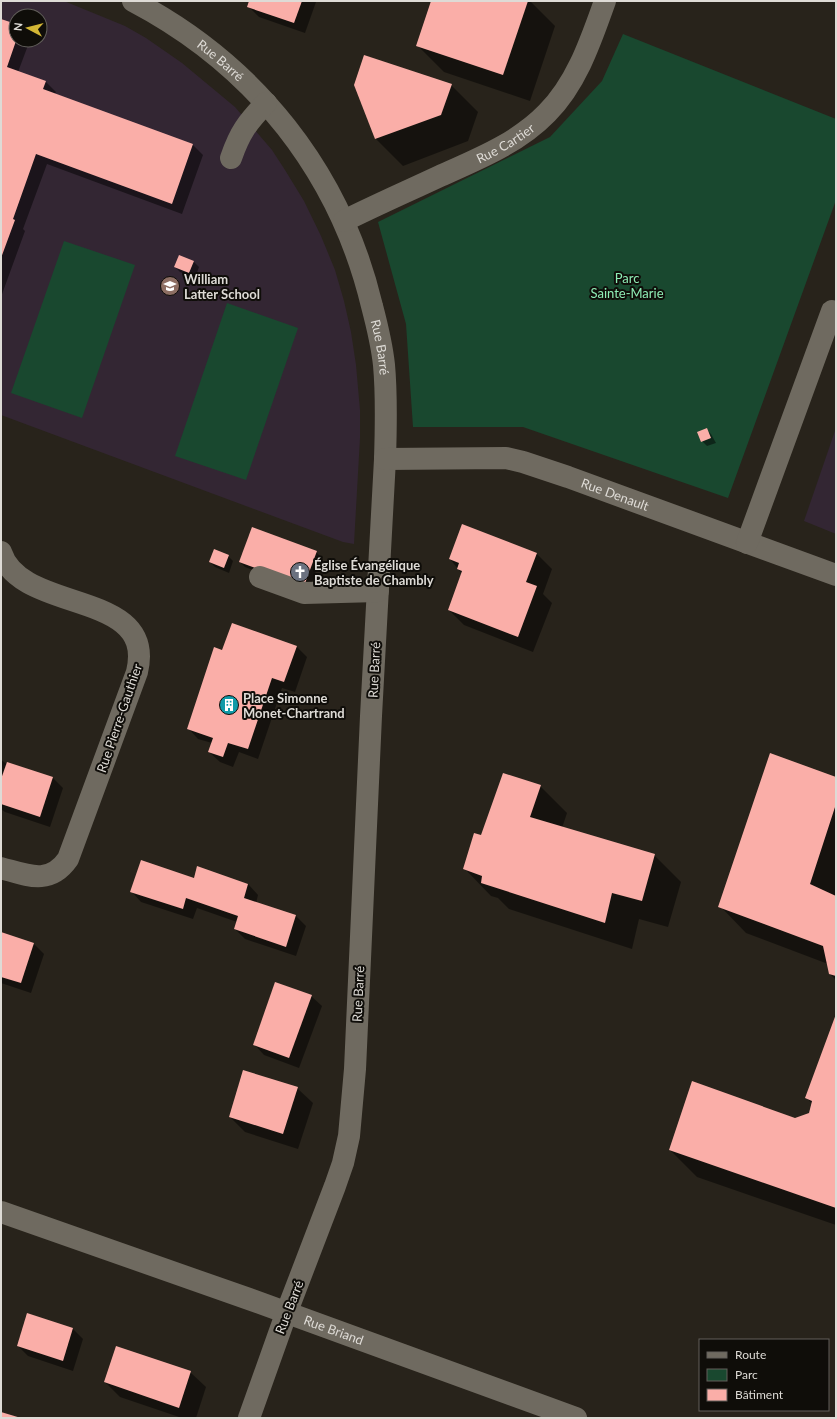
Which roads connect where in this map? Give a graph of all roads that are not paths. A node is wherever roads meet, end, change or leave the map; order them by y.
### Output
1 (133, 1) edge
2 (605, 1) edge
3 (266, 103) junction
4 (231, 158) dead end
5 (344, 221) junction
6 (832, 311) dead end
7 (385, 459) junction
8 (747, 543) junction
9 (1, 552) edge
10 (836, 575) edge
11 (260, 577) dead end
12 (378, 592) junction
13 (1, 868) edge
14 (2, 1214) edge
15 (286, 1314) junction
16 (249, 1418) edge
17 (576, 1418) edge

1 - 3 street, Rue Barré
2 - 5 street, Rue Cartier
3 - 4 street
3 - 5 street, Rue Barré
5 - 7 street, Rue Barré
6 - 8 street
7 - 8 street, Rue Denault
7 - 12 street, Rue Barré
8 - 10 street, Rue Denault
9 - 13 street, Rue Pierre-Gauthier
11 - 12 street
12 - 15 street, Rue Barré
14 - 15 street, Rue Briand
15 - 16 street, Rue Barré
15 - 17 street, Rue Briand

